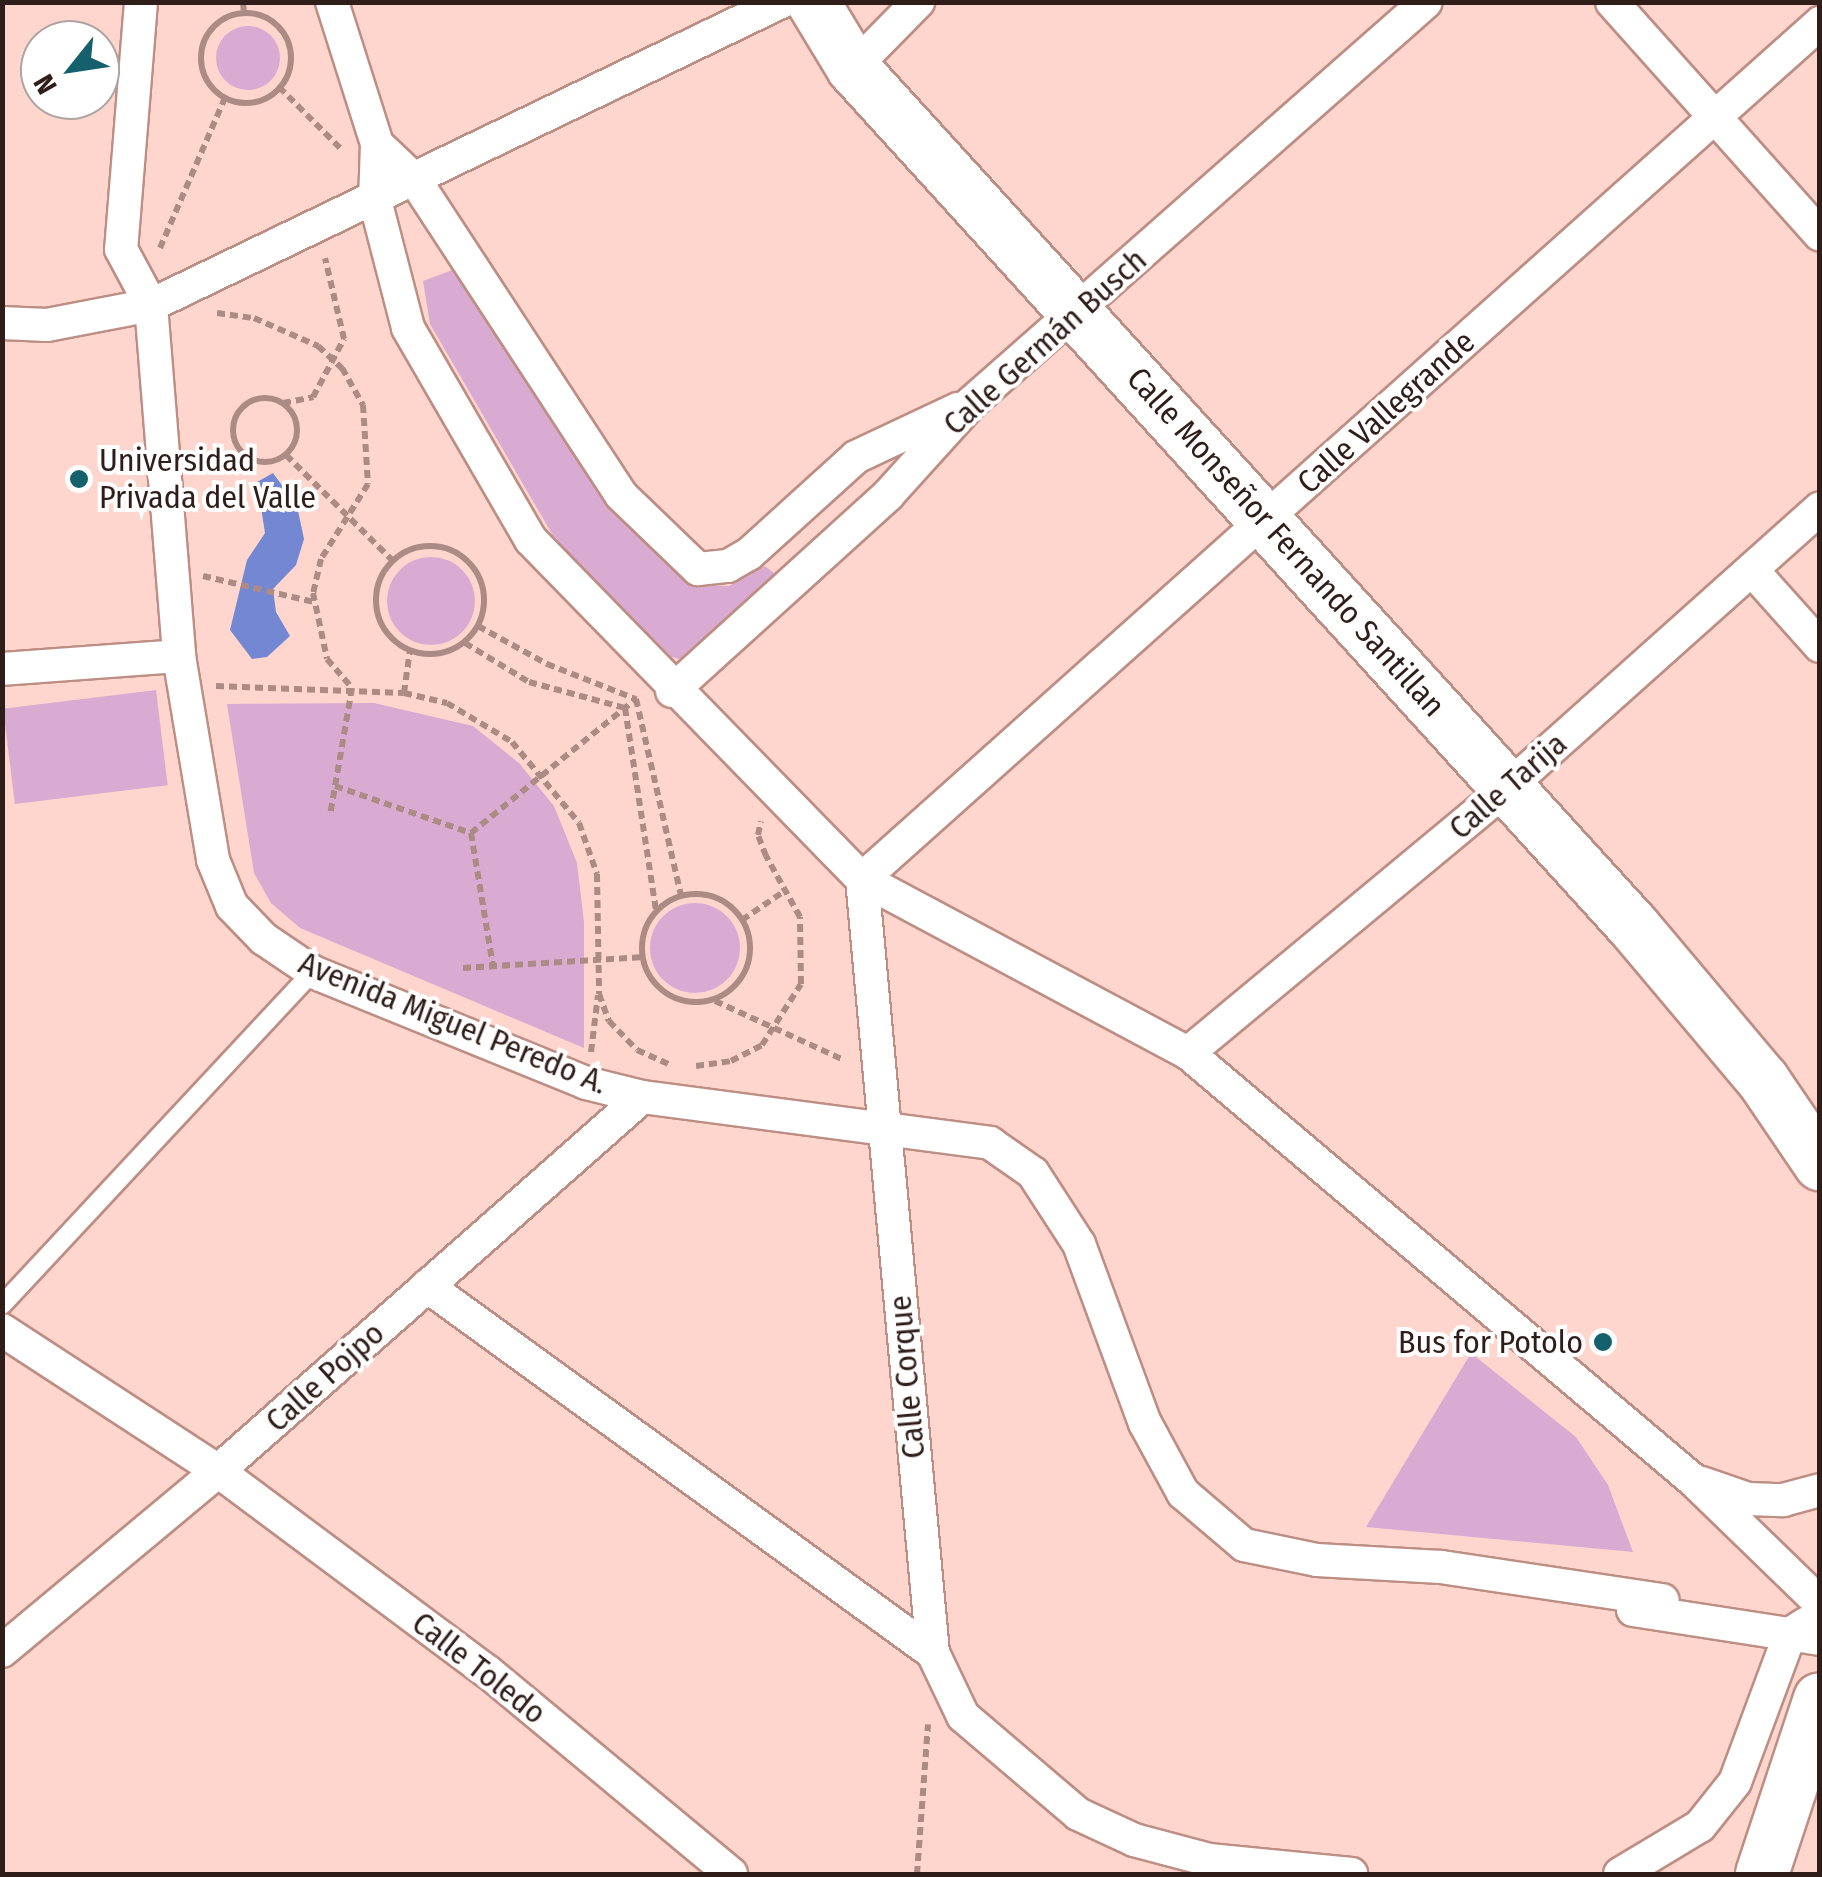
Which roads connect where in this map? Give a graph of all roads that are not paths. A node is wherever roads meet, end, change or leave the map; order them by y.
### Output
1 (141, 2) edge
2 (332, 2) edge
3 (781, 2) edge
4 (813, 2) edge
5 (918, 2) edge
6 (1426, 2) edge
7 (1612, 2) edge
8 (1820, 23) edge
9 (853, 68) junction
10 (1714, 118) junction
11 (377, 144) junction
12 (415, 180) junction
13 (375, 192) junction
14 (1820, 236) edge
15 (147, 297) junction
16 (1078, 310) junction
17 (2, 323) edge
18 (971, 402) junction
19 (1820, 508) edge
20 (1266, 518) junction
21 (1752, 570) junction
22 (1820, 646) edge
23 (2, 669) edge
24 (182, 671) junction
25 (656, 690) junction
26 (1506, 789) junction
27 (862, 879) junction
28 (313, 972) junction
29 (1188, 1054) junction
30 (1763, 1080) junction
31 (642, 1097) junction
32 (1820, 1124) edge
33 (883, 1128) junction
34 (1820, 1164) edge
35 (427, 1286) junction
36 (2, 1304) edge
37 (2, 1330) edge
38 (218, 1471) junction
39 (1693, 1480) junction
40 (1820, 1490) edge
41 (1373, 1564) junction
42 (1663, 1600) dead end
43 (1820, 1603) edge
44 (1820, 1614) edge
45 (1805, 1637) edge
46 (2, 1650) edge
47 (933, 1653) junction
48 (1820, 1699) edge
49 (1820, 1812) edge
50 (731, 1874) edge
51 (1351, 1874) edge
52 (1620, 1874) edge
53 (1762, 1874) edge
54 (1800, 1874) edge

1 - 15 street, Avenida Miguel Peredo A.
2 - 11 street
3 - 12 street
4 - 9 main road, Calle Monseñor Fernando Santillan
5 - 9 street
6 - 16 street, Calle Germán Busch
7 - 10 street
8 - 10 street, Calle Vallegrande
9 - 16 main road, Calle Monseñor Fernando Santillan
10 - 14 street
10 - 20 street, Calle Vallegrande
11 - 12 street
11 - 13 street
12 - 13 street
12 - 18 street
13 - 15 street
13 - 25 street
15 - 17 street
15 - 24 street, Avenida Miguel Peredo A.
16 - 18 street, Calle Germán Busch
16 - 20 main road, Calle Monseñor Fernando Santillan
18 - 25 street, Calle Germán Busch
19 - 21 street, Calle Tarija
20 - 26 main road, Calle Monseñor Fernando Santillan
20 - 27 street, Calle Vallegrande
21 - 22 street
21 - 26 street, Calle Tarija
23 - 24 street
24 - 28 street, Avenida Miguel Peredo A.
25 - 27 street
26 - 29 street, Calle Tarija
26 - 30 main road, Calle Monseñor Fernando Santillan
27 - 29 street
27 - 33 street, Calle Corque
28 - 31 street, Avenida Miguel Peredo A.
28 - 36 lane
29 - 39 street
30 - 32 main road, Calle Monseñor Fernando Santillan
30 - 34 main road, Calle Monseñor Fernando Santillan
31 - 33 street, Avenida Miguel Peredo A.
31 - 35 street, Calle Pojpo
33 - 41 street, Avenida Miguel Peredo A.
33 - 47 street, Calle Corque
35 - 38 street, Calle Pojpo
35 - 47 street
37 - 38 street, Calle Toledo
38 - 46 street, Calle Pojpo
38 - 50 street, Calle Toledo
39 - 40 street
39 - 43 street
41 - 42 street
41 - 45 street
44 - 45 street
45 - 52 street
47 - 51 street
48 - 53 main road
49 - 54 main road

